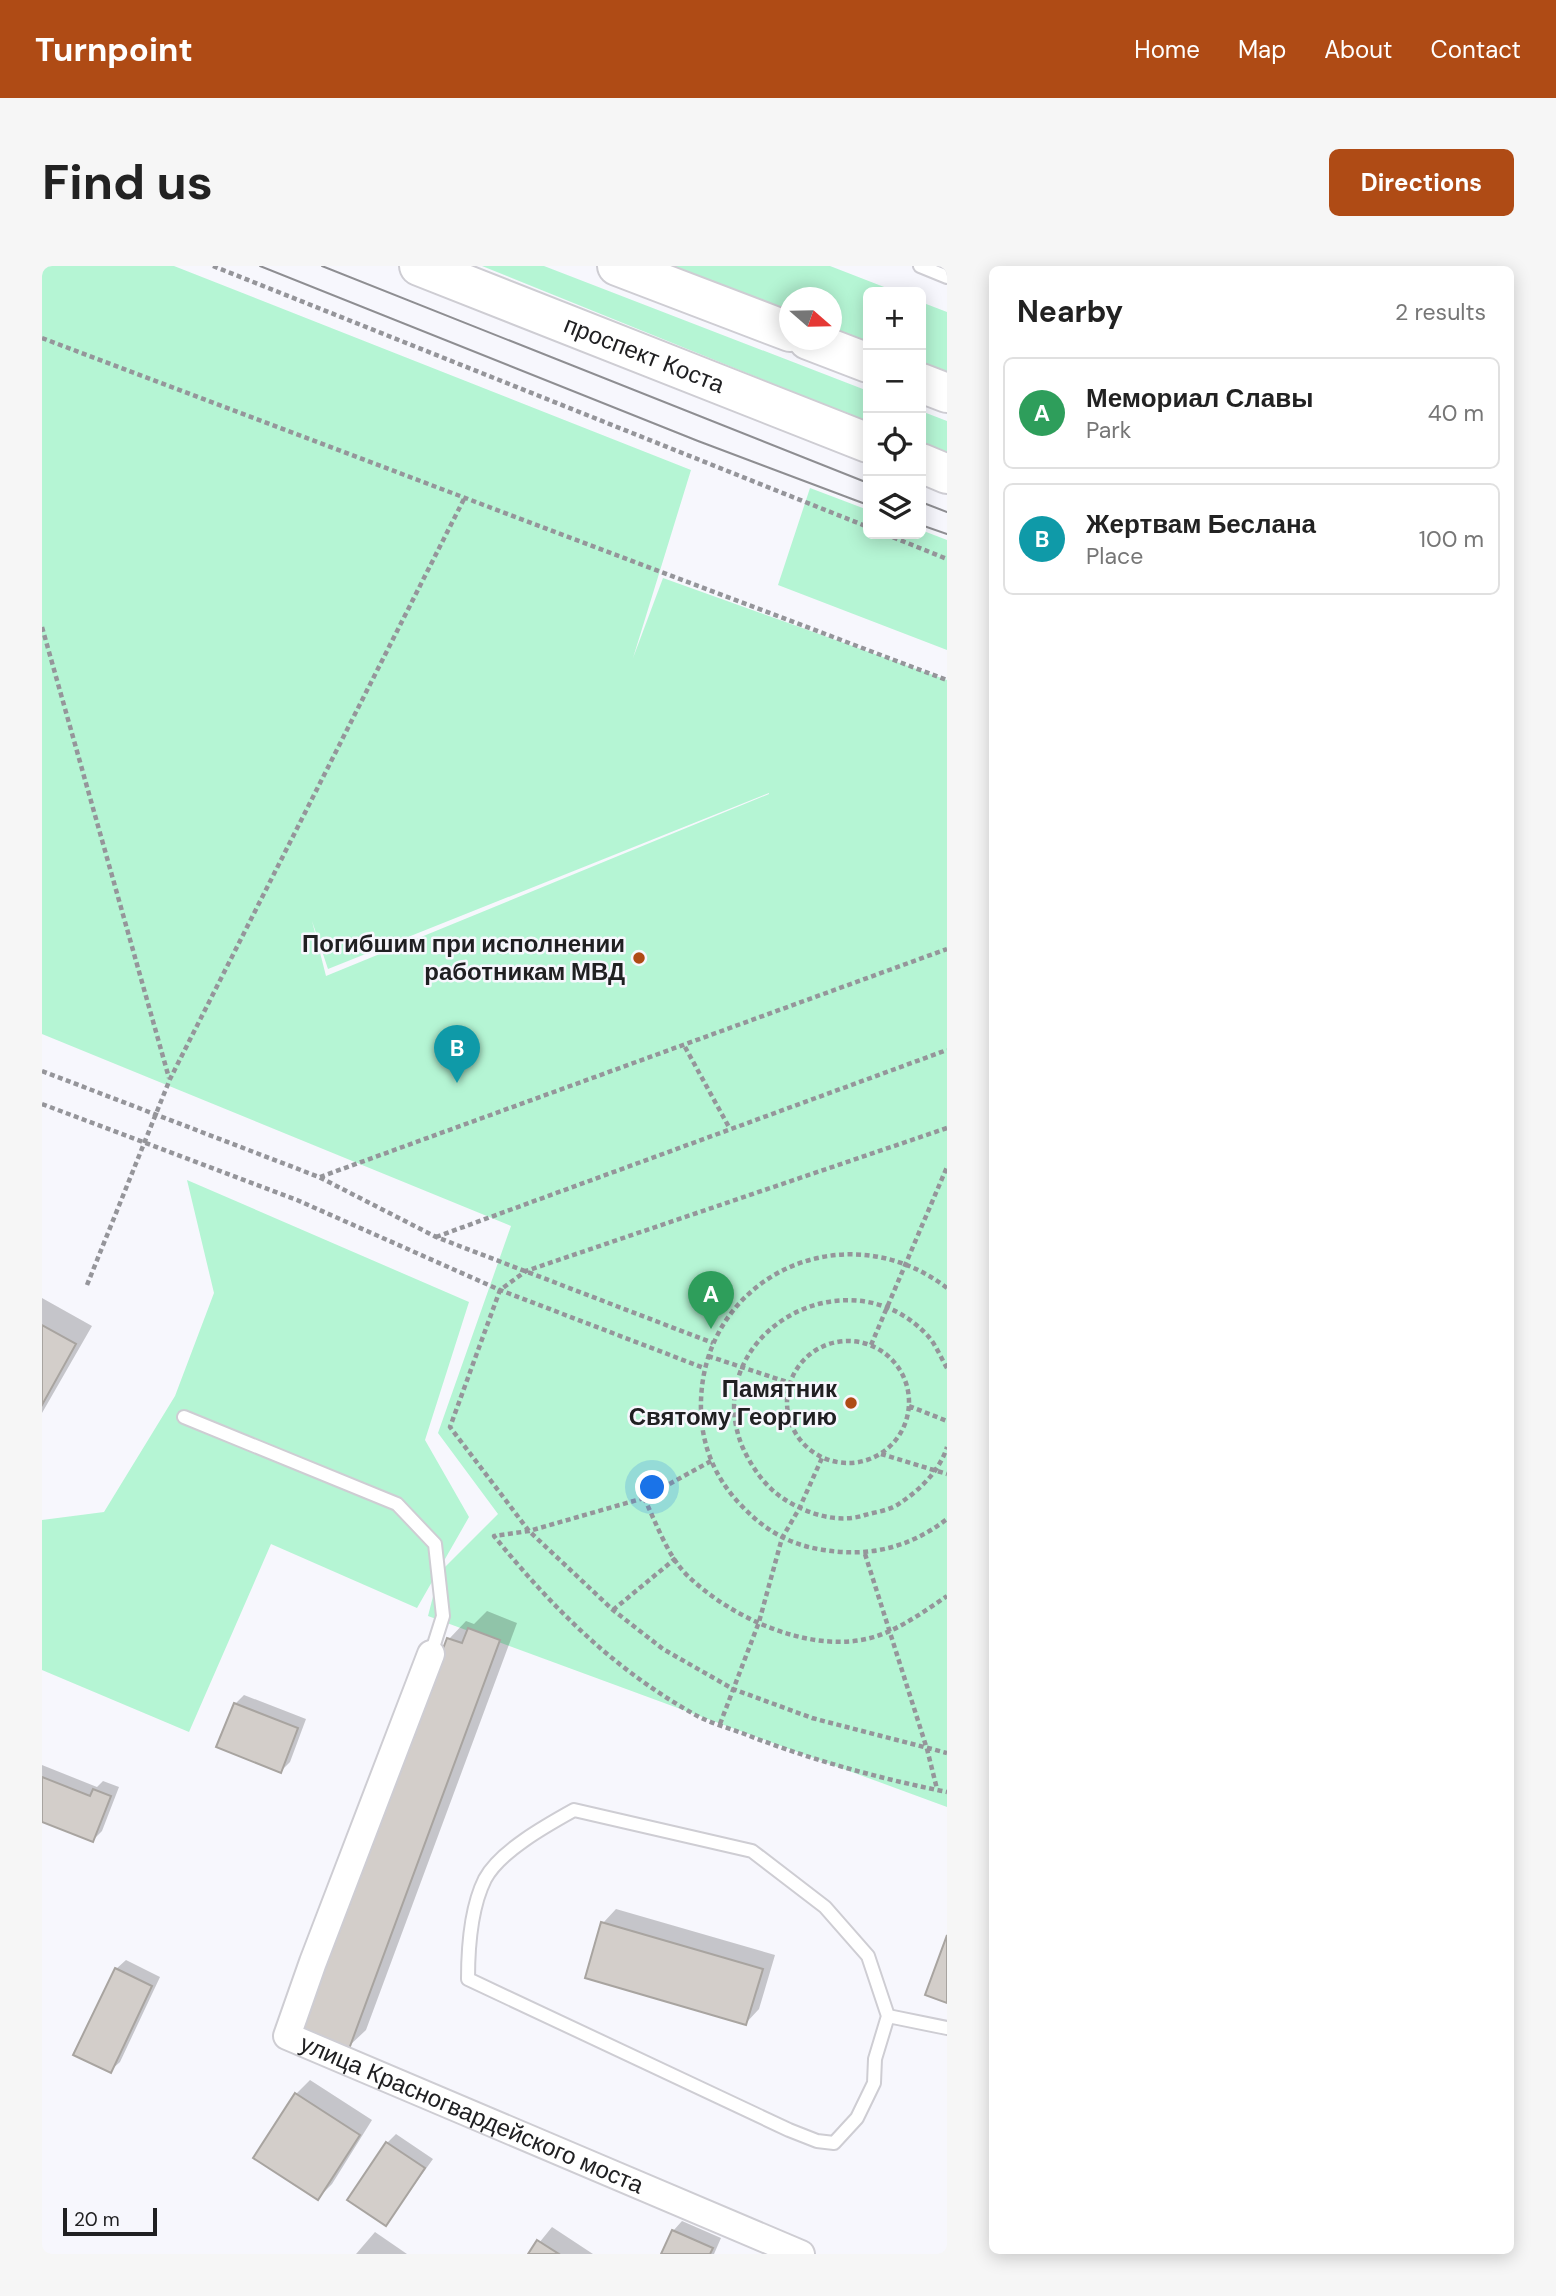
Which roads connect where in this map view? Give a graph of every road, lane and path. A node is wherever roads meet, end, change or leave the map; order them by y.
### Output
1 (213, 266) edge
2 (419, 266) edge
3 (617, 266) edge
4 (920, 266) edge
5 (947, 277) edge
6 (779, 328) edge
7 (42, 338) edge
8 (834, 350) edge
9 (863, 361) edge
10 (926, 385) edge
11 (947, 393) edge
12 (863, 441) edge
13 (926, 465) edge
14 (947, 474) edge
15 (464, 499) junction
16 (863, 525) edge
17 (897, 539) edge
18 (947, 559) edge
19 (42, 626) edge
20 (947, 680) edge
21 (947, 949) edge
22 (685, 1047) junction
23 (947, 1049) edge
24 (42, 1070) edge
25 (170, 1079) junction
26 (42, 1104) edge
27 (156, 1114) junction
28 (947, 1128) edge
29 (730, 1129) junction
30 (947, 1167) edge
31 (319, 1177) junction
32 (436, 1237) junction
33 (907, 1263) junction
34 (526, 1270) junction
35 (87, 1284) dead end
36 (947, 1289) edge
37 (500, 1290) junction
38 (888, 1307) junction
39 (713, 1343) junction
40 (871, 1345) junction
41 (708, 1356) junction
42 (704, 1368) junction
43 (744, 1368) junction
44 (947, 1368) edge
45 (790, 1383) junction
46 (909, 1406) junction
47 (184, 1417) dead end
48 (947, 1421) edge
49 (947, 1447) edge
50 (880, 1454) junction
51 (822, 1458) junction
52 (711, 1461) junction
53 (936, 1471) junction
54 (947, 1474) edge
55 (644, 1498) junction
56 (799, 1509) junction
57 (947, 1519) edge
58 (529, 1531) junction
59 (782, 1538) junction
60 (865, 1554) junction
61 (676, 1558) junction
62 (947, 1596) edge
63 (613, 1610) junction
64 (759, 1622) junction
65 (889, 1629) junction
66 (431, 1654) joint
67 (733, 1689) junction
68 (720, 1725) junction
69 (927, 1749) junction
70 (947, 1753) edge
71 (937, 1790) junction
72 (947, 1791) edge
73 (888, 2016) junction
74 (947, 2028) edge
75 (801, 2254) edge

1 - 16 path
2 - 12 main road, проспект Коста
3 - 6 main road
4 - 5 lane
7 - 15 path
8 - 9 main road
10 - 11 main road
13 - 14 main road
15 - 20 path
15 - 25 path
17 - 18 path
19 - 25 path
21 - 22 path
22 - 29 path
22 - 31 path
23 - 29 path
24 - 27 path
25 - 27 path
26 - 37 path
27 - 31 path
27 - 35 path
28 - 34 path
29 - 32 path
30 - 33 path
31 - 32 path
32 - 34 path
33 - 36 path
33 - 38 path
33 - 39 path
34 - 37 path
34 - 39 path
37 - 42 path
37 - 58 path
38 - 40 path
38 - 43 path
38 - 44 path
39 - 41 path
40 - 45 path
40 - 46 path
41 - 42 path
41 - 43 path
42 - 52 path
43 - 45 path
43 - 56 path
45 - 51 path
46 - 48 path
46 - 50 path
47 - 66 lane
49 - 53 path
50 - 51 path
50 - 53 path
51 - 56 path
52 - 55 path
52 - 59 path
53 - 54 path
53 - 56 path
55 - 58 path
55 - 61 path
56 - 59 path
57 - 60 path
58 - 63 path
58 - 68 path
59 - 60 path
59 - 64 path
60 - 65 path
61 - 63 path
61 - 64 path
62 - 65 path
63 - 67 path
64 - 65 path
64 - 67 path
65 - 69 path
66 - 75 street, улица Красногвардейского моста
67 - 68 path
67 - 69 path
68 - 71 path
69 - 70 path
69 - 71 path
71 - 72 path
73 - 73 lane
73 - 74 lane

